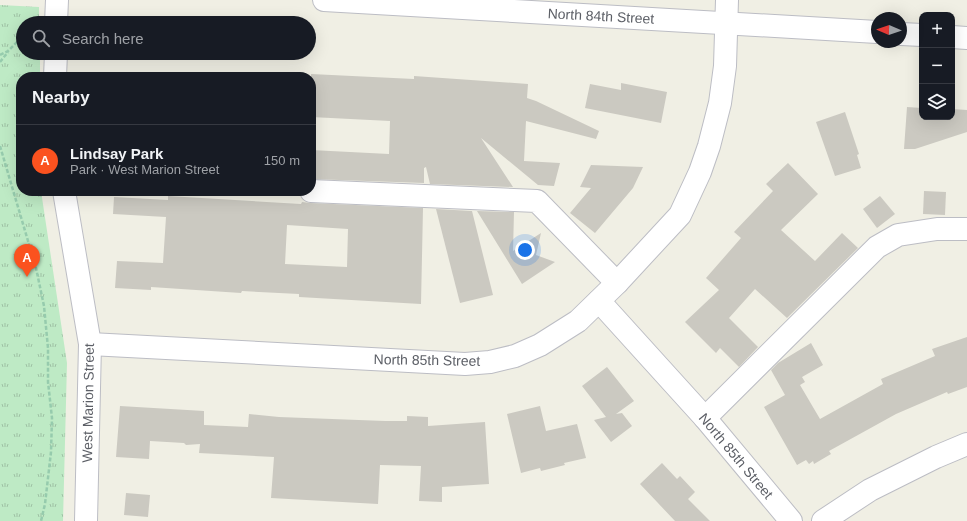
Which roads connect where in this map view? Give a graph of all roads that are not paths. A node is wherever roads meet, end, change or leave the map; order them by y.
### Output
1 (57, 0) edge
2 (324, 0) edge
3 (727, 0) edge
4 (56, 16) edge
5 (727, 23) junction
6 (871, 32) edge
7 (907, 34) edge
8 (919, 35) edge
9 (955, 37) edge
10 (967, 38) edge
11 (56, 60) edge
12 (55, 72) edge
13 (316, 190) edge
14 (65, 196) edge
15 (967, 229) edge
16 (617, 283) junction
17 (599, 301) junction
18 (90, 344) junction
19 (705, 418) junction
20 (967, 444) edge
21 (86, 521) edge
22 (791, 521) edge
23 (823, 521) edge

1 - 4 street
2 - 5 street, North 84th Street
3 - 5 street
5 - 6 street, North 84th Street
5 - 16 street
7 - 8 street
9 - 10 street
11 - 12 street
13 - 16 street
14 - 18 street, West Marion Street
15 - 19 street
16 - 17 street
17 - 18 street, North 85th Street
17 - 19 street, North 85th Street
18 - 21 street, West Marion Street
19 - 22 street, North 85th Street
20 - 23 street

